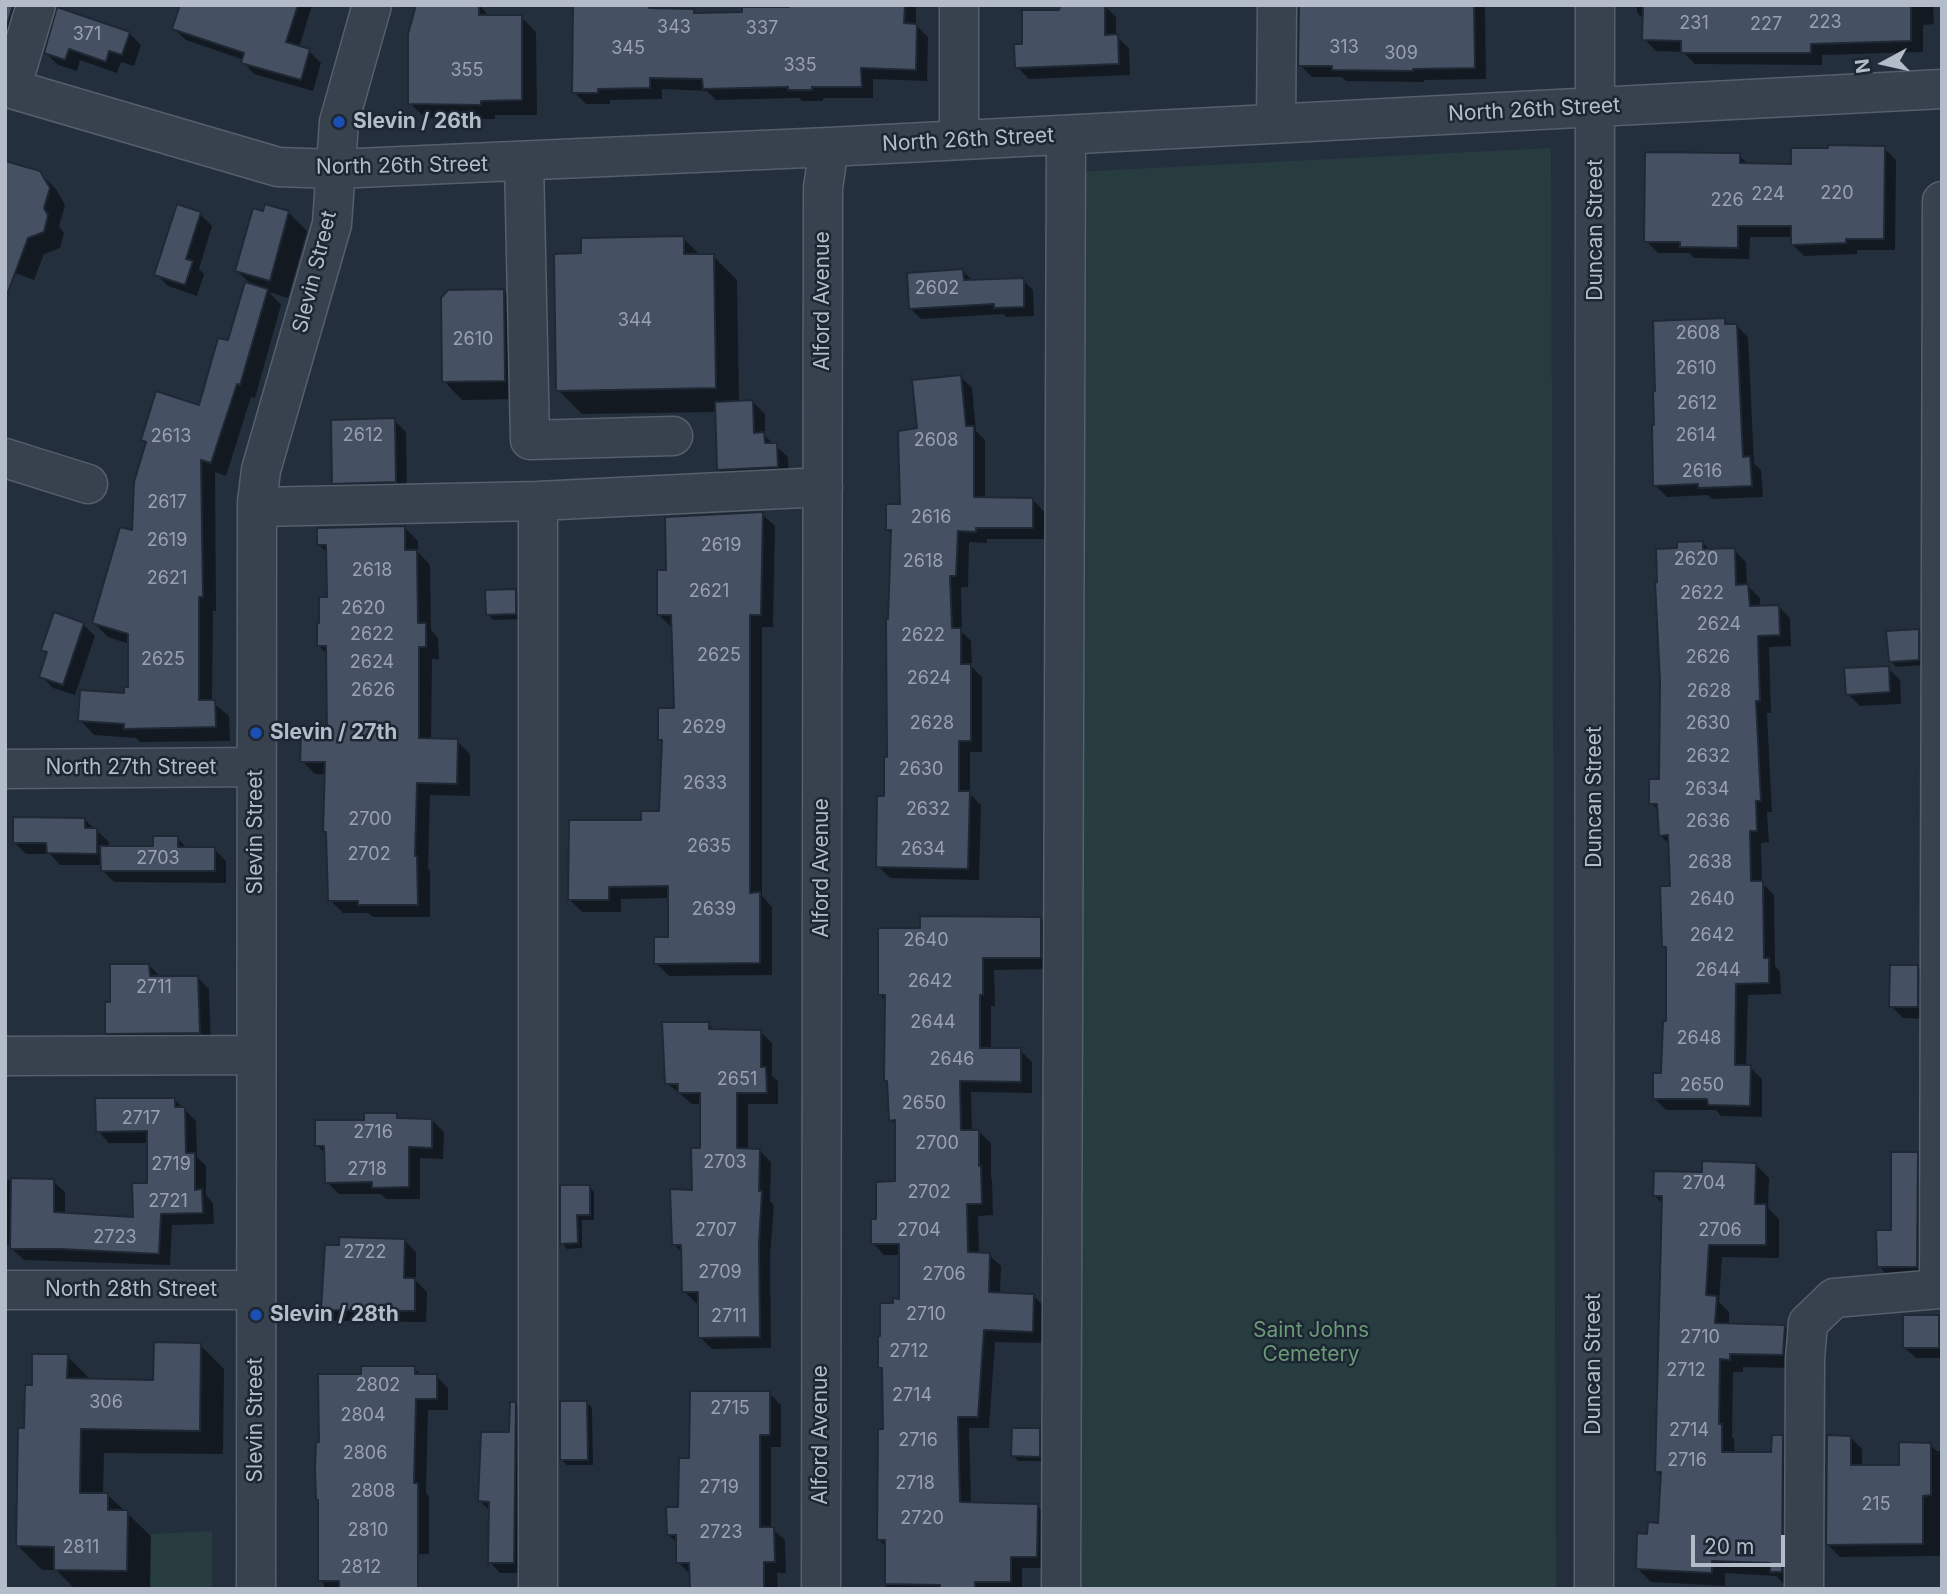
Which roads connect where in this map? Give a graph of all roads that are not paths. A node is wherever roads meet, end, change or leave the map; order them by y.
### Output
1 (36, 5) edge
2 (372, 5) edge
3 (958, 5) edge
4 (1277, 5) edge
5 (1595, 5) edge
6 (8, 88) edge
7 (1942, 89) edge
8 (1596, 106) junction
9 (1276, 123) junction
10 (1066, 135) junction
11 (958, 141) junction
12 (829, 147) junction
13 (524, 162) junction
14 (335, 169) junction
15 (1942, 201) edge
16 (1941, 398) edge
17 (673, 436) dead end
18 (5, 458) edge
19 (88, 484) dead end
20 (823, 487) junction
21 (538, 501) junction
22 (258, 507) junction
23 (256, 767) junction
24 (5, 769) edge
25 (256, 1055) junction
26 (5, 1056) edge
27 (5, 1290) edge
28 (256, 1290) junction
29 (256, 1589) edge
30 (538, 1589) edge
31 (821, 1589) edge
32 (1061, 1589) edge
33 (1594, 1589) edge
34 (1804, 1589) edge

1 - 6 street
2 - 14 street, Slevin Street
3 - 11 street
4 - 9 street
5 - 8 street, Duncan Street
6 - 14 street, North 26th Street
7 - 8 street, North 26th Street
8 - 9 street, North 26th Street
8 - 33 street, Duncan Street
9 - 10 street, North 26th Street
10 - 11 street, North 26th Street
10 - 32 street
11 - 12 street, North 26th Street
12 - 13 street, North 26th Street
12 - 20 street, Alford Avenue
13 - 14 street, North 26th Street
13 - 17 street
14 - 22 street, Slevin Street
15 - 16 street
16 - 34 street
18 - 19 street
20 - 21 street
20 - 31 street, Alford Avenue
21 - 22 street
21 - 30 street
22 - 23 street, Slevin Street
23 - 24 street, North 27th Street
23 - 25 street, Slevin Street
25 - 26 street
25 - 28 street, Slevin Street
27 - 28 street, North 28th Street
28 - 29 street, Slevin Street

